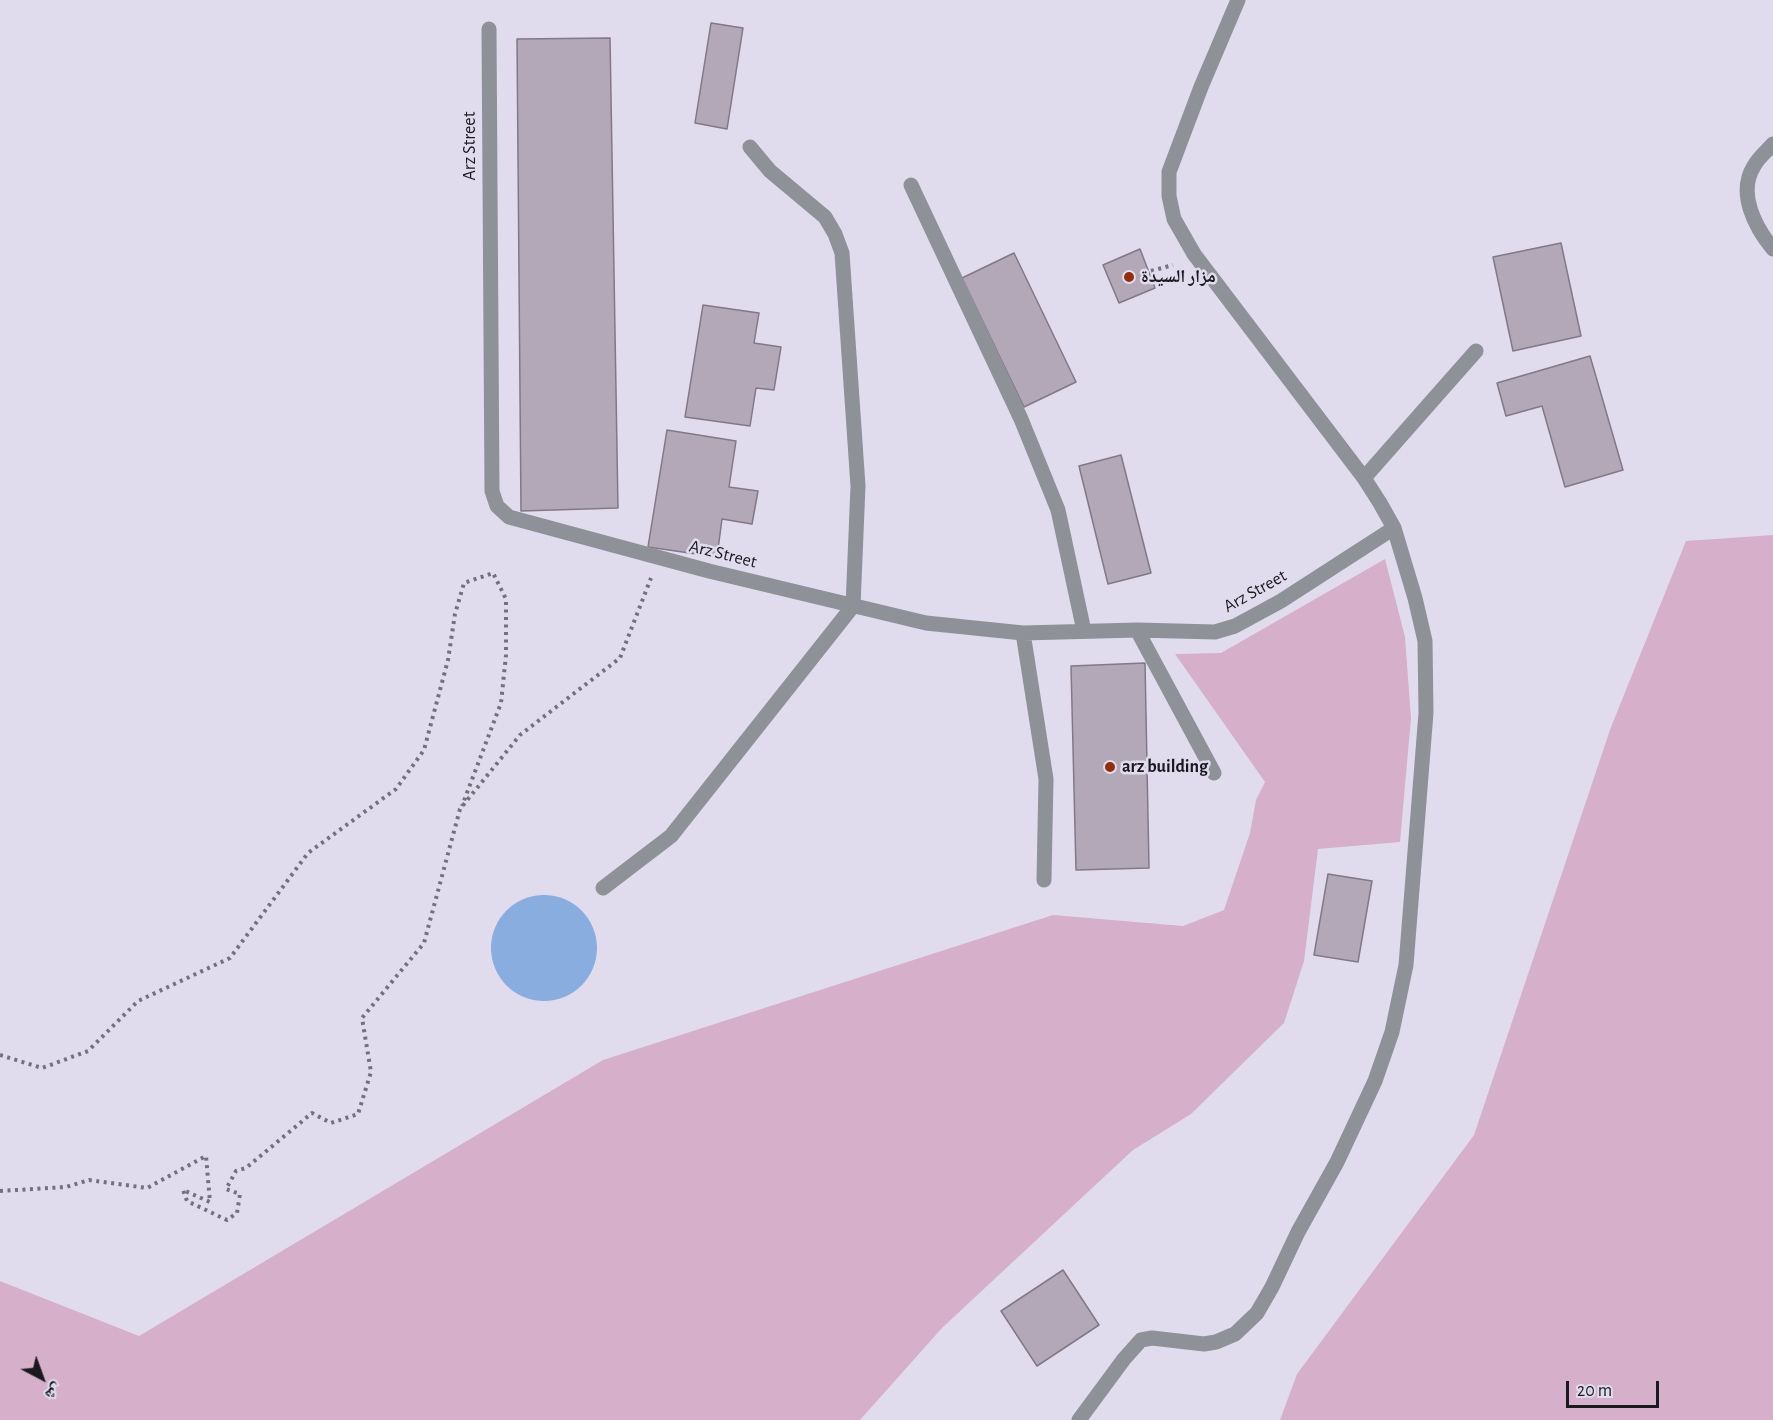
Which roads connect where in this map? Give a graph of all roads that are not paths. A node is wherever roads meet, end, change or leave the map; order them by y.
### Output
1 (1238, 0) edge
2 (489, 29) dead end
3 (1773, 144) edge
4 (750, 147) dead end
5 (912, 185) dead end
6 (1773, 249) edge
7 (1476, 351) dead end
8 (1364, 478) junction
9 (1394, 528) junction
10 (853, 606) junction
11 (1137, 630) junction
12 (1084, 631) junction
13 (1023, 633) junction
14 (1214, 773) dead end
15 (1044, 880) dead end
16 (603, 888) dead end
17 (1079, 1420) edge

1 - 8 street
2 - 10 street, Arz Street
3 - 6 street
4 - 10 street
5 - 12 street
7 - 8 street
8 - 9 street
9 - 11 street, Arz Street
9 - 17 street
10 - 13 street, Arz Street
10 - 16 street
11 - 12 street, Arz Street
11 - 14 street
12 - 13 street, Arz Street
13 - 15 street

